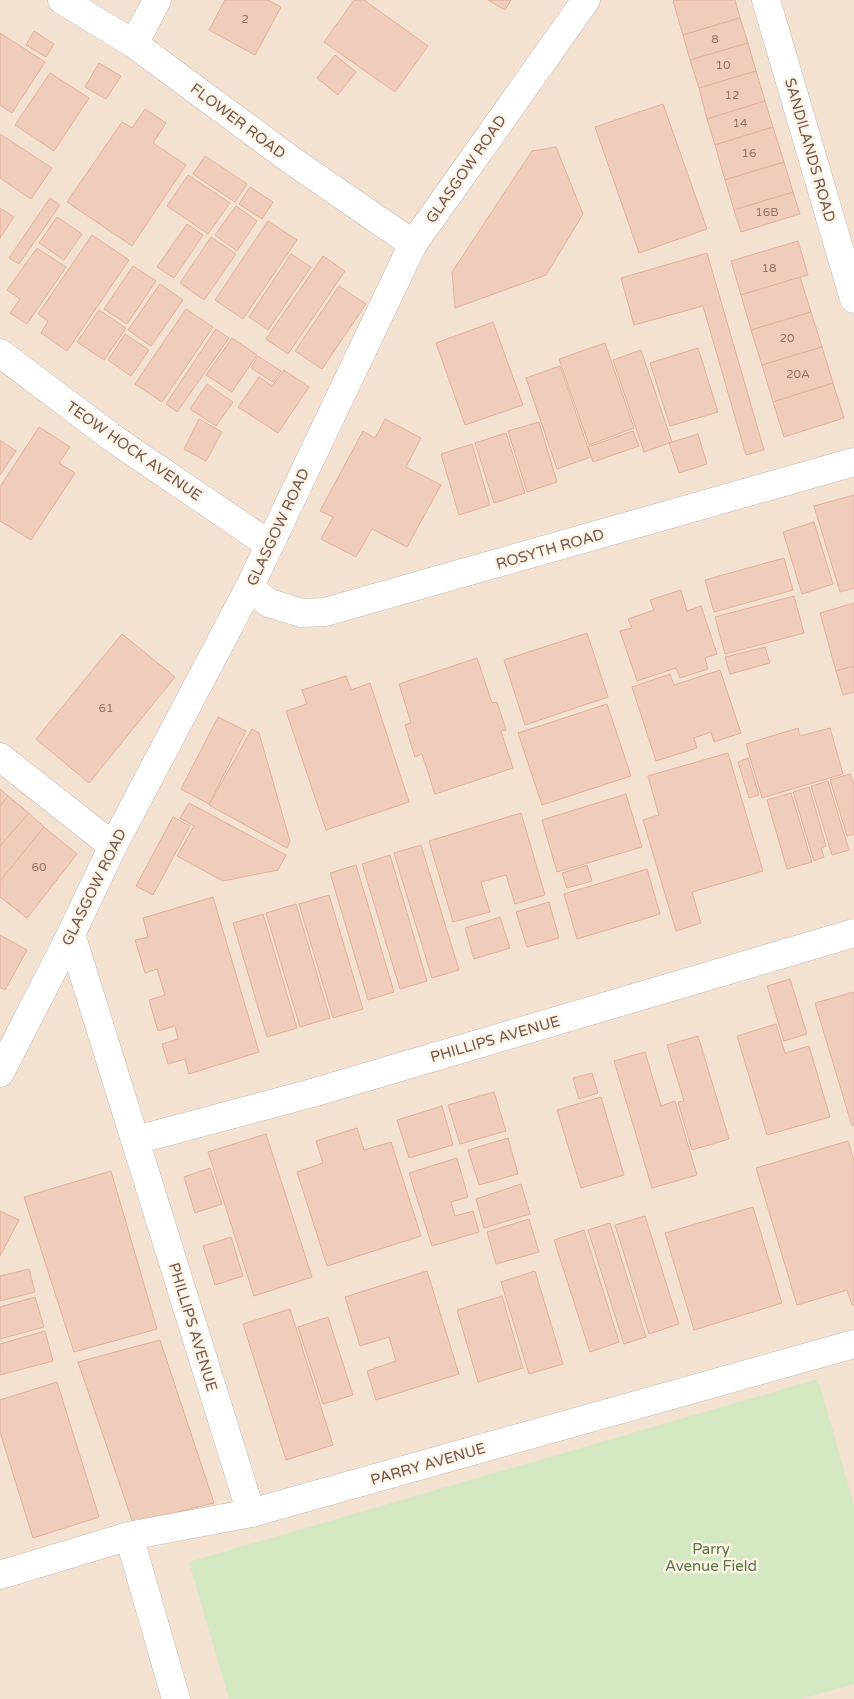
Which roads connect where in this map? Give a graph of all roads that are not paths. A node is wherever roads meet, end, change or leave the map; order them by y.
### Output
1 (62, 0) edge
2 (156, 0) edge
3 (586, 0) edge
4 (766, 0) edge
5 (134, 44) junction
6 (413, 244) junction
7 (854, 299) edge
8 (0, 353) edge
9 (854, 462) edge
10 (270, 545) junction
11 (249, 588) junction
12 (0, 757) edge
13 (113, 846) junction
14 (854, 933) edge
15 (71, 934) junction
16 (0, 1073) edge
17 (136, 1140) junction
18 (854, 1344) edge
19 (251, 1513) junction
20 (130, 1536) junction
21 (0, 1575) edge
22 (176, 1699) edge

1 - 5 street, FLOWER ROAD
2 - 5 street
3 - 6 street, GLASGOW ROAD
4 - 7 street, SANDILANDS ROAD
5 - 6 street, FLOWER ROAD
6 - 10 street, GLASGOW ROAD
8 - 10 street, TEOW HOCK AVENUE
9 - 11 street, ROSYTH ROAD
10 - 11 street, GLASGOW ROAD
11 - 13 street, GLASGOW ROAD
12 - 13 street
13 - 15 street, GLASGOW ROAD
14 - 17 street, PHILLIPS AVENUE
15 - 16 street, GLASGOW ROAD
15 - 17 street, PHILLIPS AVENUE
17 - 19 street, PHILLIPS AVENUE
18 - 19 street, PARRY AVENUE
19 - 20 street, PARRY AVENUE
20 - 21 street, PARRY AVENUE
20 - 22 street

